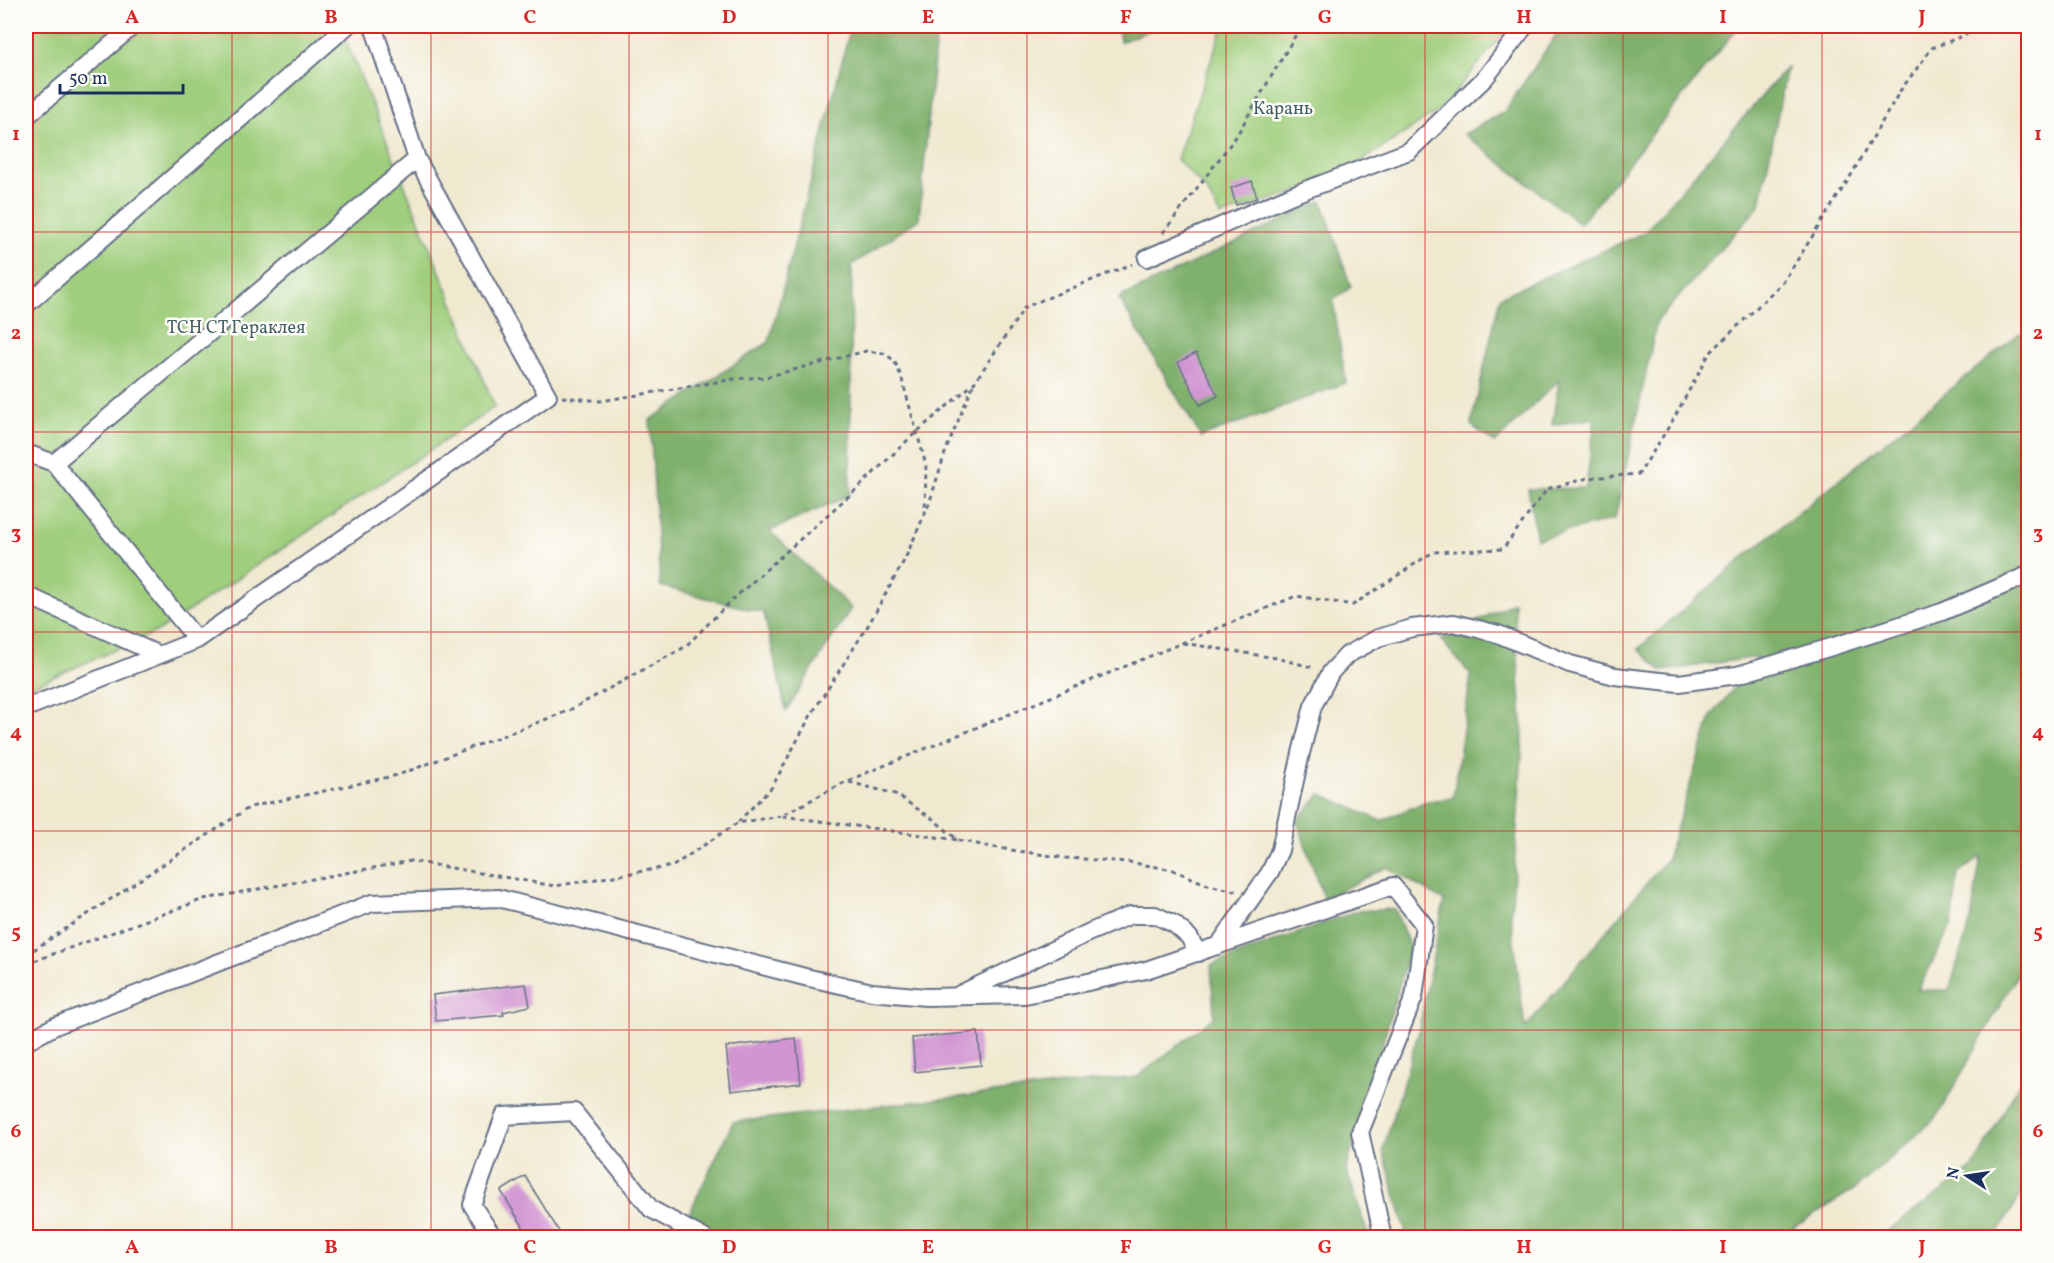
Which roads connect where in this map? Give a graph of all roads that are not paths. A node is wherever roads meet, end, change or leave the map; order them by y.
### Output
1 (133, 26) edge
2 (347, 26) edge
3 (373, 26) edge
4 (1525, 26) edge
5 (26, 117) edge
6 (417, 159) junction
7 (1147, 258) road end
8 (26, 305) edge
9 (26, 453) edge
10 (54, 462) junction
11 (2028, 575) edge
12 (26, 595) edge
13 (197, 640) junction
14 (157, 654) junction
15 (26, 708) edge
16 (1218, 946) junction
17 (1198, 953) junction
18 (955, 996) junction
19 (26, 1042) edge
20 (494, 1238) edge
21 (704, 1238) edge
22 (1383, 1238) edge

1 - 5 street
2 - 8 street
3 - 6 street
4 - 7 street
6 - 10 street
6 - 13 street
9 - 10 street
10 - 13 street
11 - 16 street
12 - 14 street
13 - 14 street
14 - 15 street
16 - 17 street
16 - 22 street
17 - 18 street
17 - 18 street
18 - 19 street
20 - 21 street

